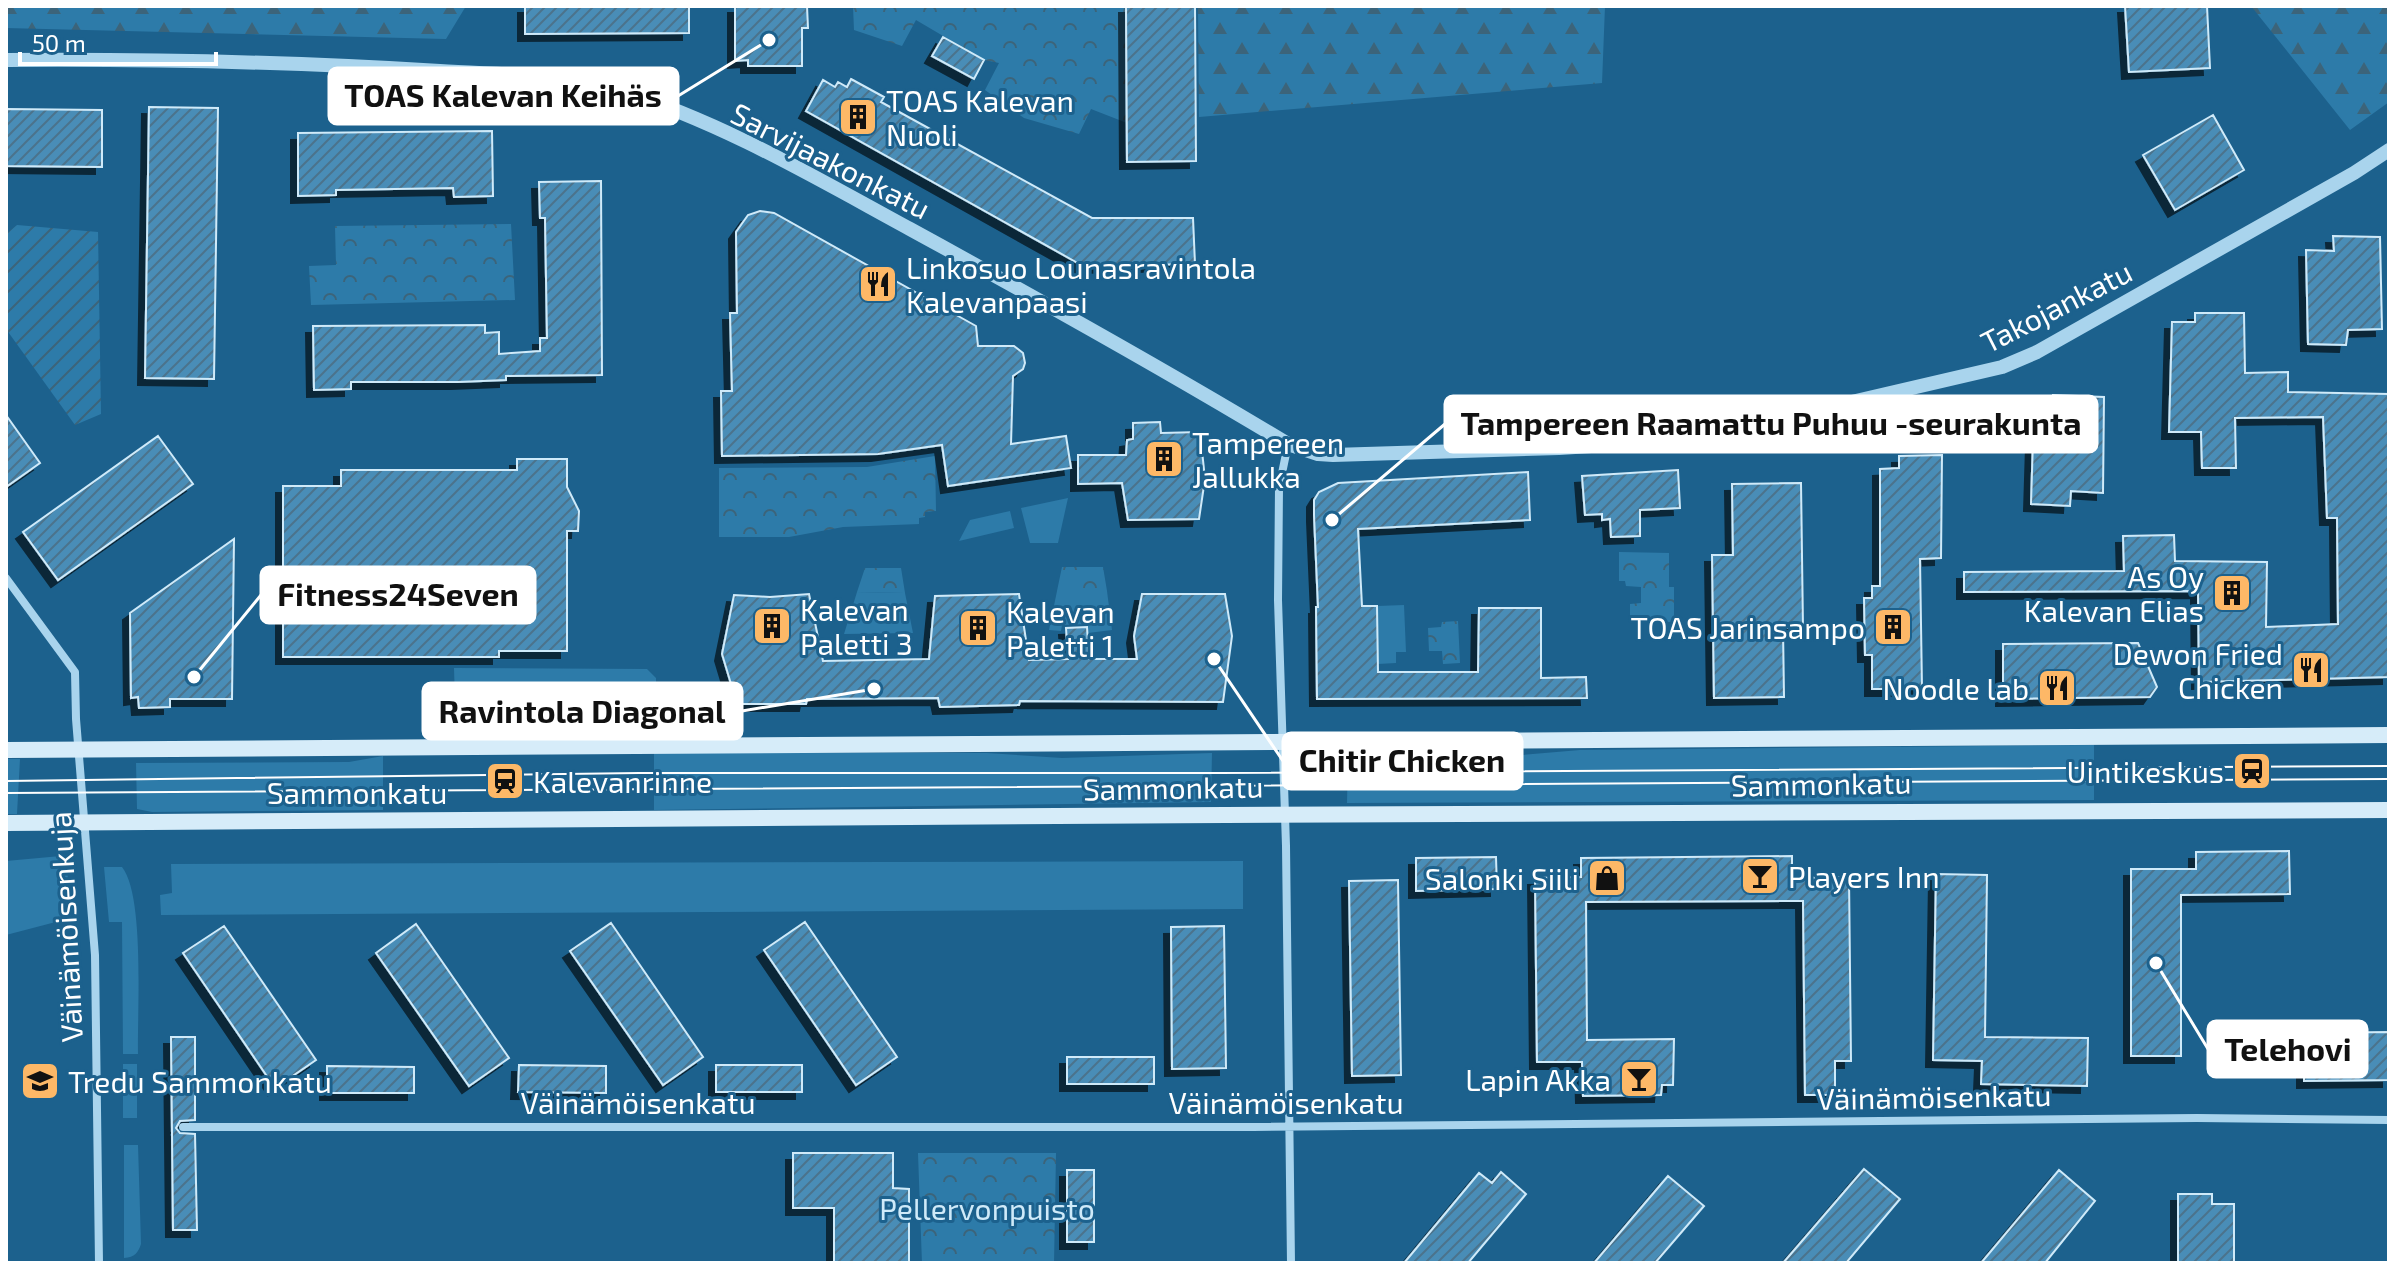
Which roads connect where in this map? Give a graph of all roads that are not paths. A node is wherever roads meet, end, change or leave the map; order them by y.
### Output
1 (6, 60) edge
2 (2389, 150) edge
3 (1288, 444) junction
4 (6, 578) edge
5 (2389, 735) edge
6 (1281, 742) junction
7 (78, 749) junction
8 (6, 750) edge
9 (2389, 810) edge
10 (1285, 814) junction
11 (85, 822) junction
12 (6, 823) edge
13 (2389, 1120) edge
14 (183, 1127) dead end
15 (1289, 1127) junction
16 (99, 1263) edge
17 (1291, 1263) edge

1 - 3 street, Sarvijaakonkatu
2 - 3 street, Takojankatu
3 - 6 street
4 - 7 street, Väinämöisenkuja
5 - 6 main road, Sammonkatu
6 - 7 main road, Sammonkatu
6 - 10 street
7 - 8 main road, Sammonkatu
7 - 11 street, Väinämöisenkuja
9 - 10 main road, Sammonkatu
10 - 11 main road, Sammonkatu
10 - 15 street
11 - 12 main road, Sammonkatu
11 - 16 street, Väinämöisenkuja
13 - 15 street, Väinämöisenkatu
14 - 15 street, Väinämöisenkatu
15 - 17 street

